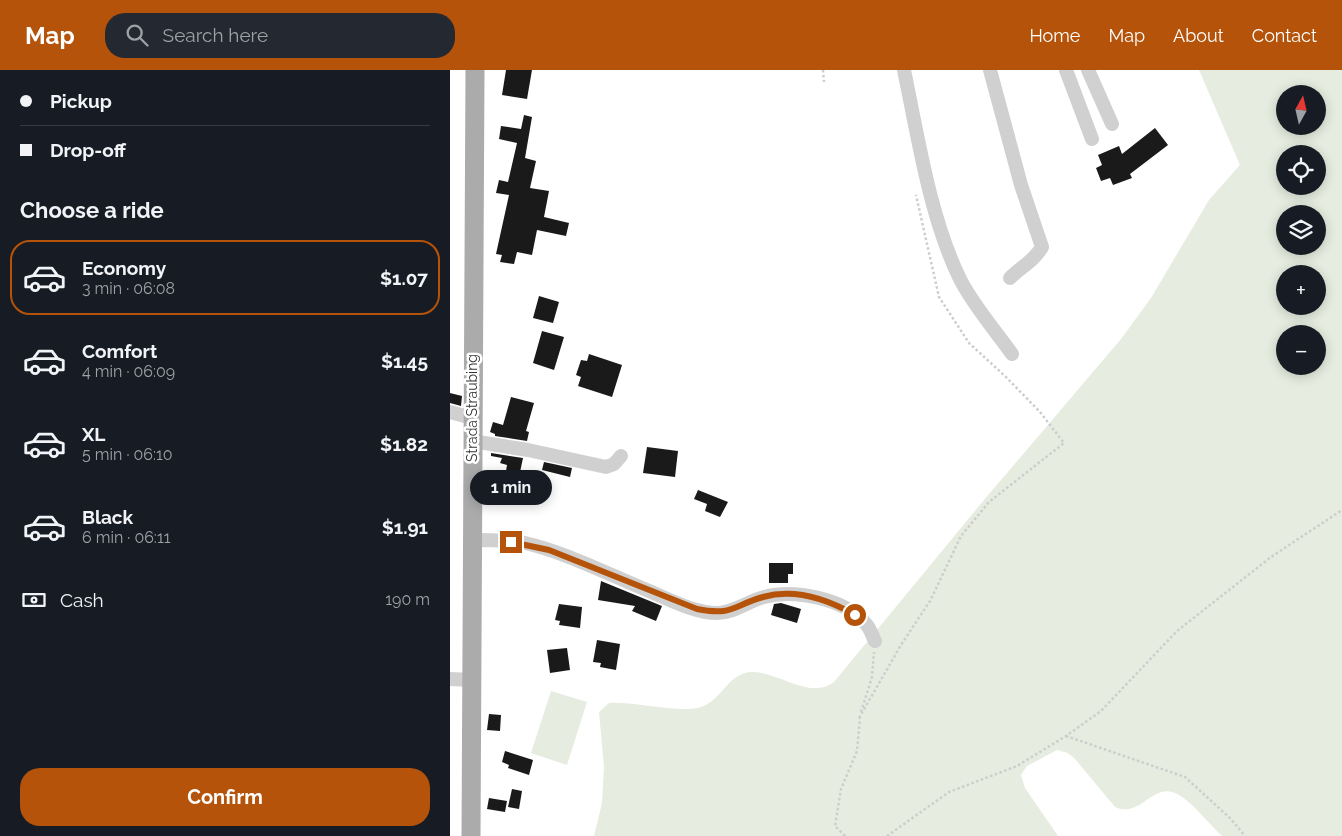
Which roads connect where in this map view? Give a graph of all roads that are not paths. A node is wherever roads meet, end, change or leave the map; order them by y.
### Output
1 (475, 70) edge
2 (904, 70) edge
3 (990, 70) edge
4 (1066, 70) edge
5 (1088, 70) edge
6 (1112, 124) dead end
7 (1092, 138) dead end
8 (1010, 278) dead end
9 (1012, 354) dead end
10 (450, 412) edge
11 (472, 418) junction
12 (472, 441) junction
13 (621, 456) dead end
14 (472, 540) junction
15 (875, 641) road end
16 (450, 679) edge
17 (471, 680) junction
18 (471, 836) edge

1 - 11 main road, Strada Straubing
2 - 9 street
3 - 8 street
4 - 7 street
5 - 6 street
10 - 11 street
11 - 12 main road, Strada Straubing
12 - 13 street
12 - 14 main road, Strada Straubing
14 - 15 street
14 - 17 main road, Strada Straubing
16 - 17 street
17 - 18 main road, Strada Straubing

